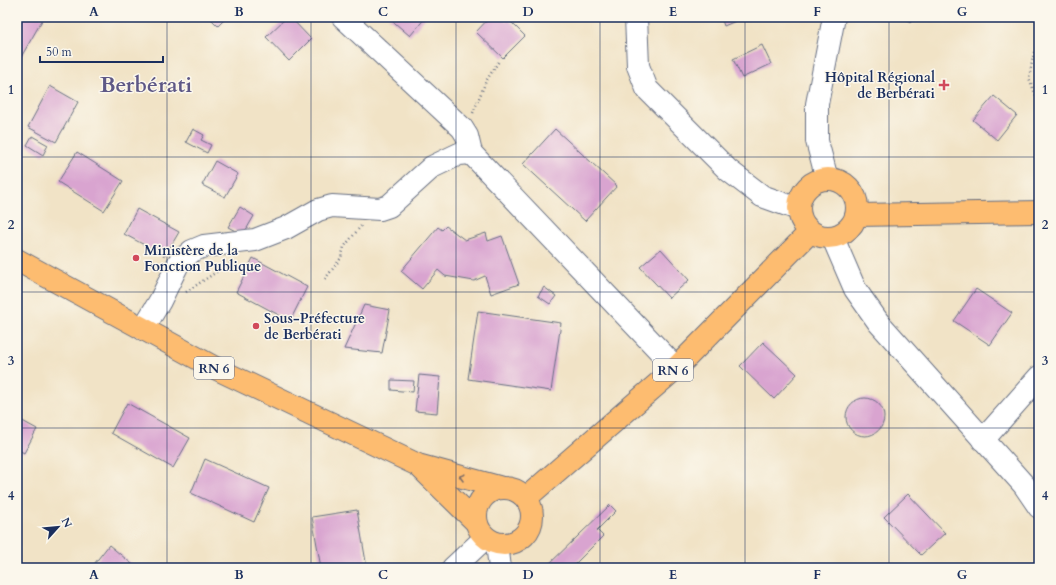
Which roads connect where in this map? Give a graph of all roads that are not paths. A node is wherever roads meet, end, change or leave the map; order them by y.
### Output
1 (343, 17) edge
2 (636, 17) edge
3 (834, 17) edge
4 (471, 153) junction
5 (827, 179) junction
6 (798, 209) junction
7 (1039, 212) edge
8 (857, 215) junction
9 (810, 232) junction
10 (833, 238) junction
11 (17, 260) edge
12 (143, 329) junction
13 (676, 368) junction
14 (1039, 377) edge
15 (983, 440) junction
16 (418, 465) junction
17 (499, 487) junction
18 (526, 498) junction
19 (1039, 507) edge
20 (486, 534) junction
21 (453, 568) edge
22 (500, 568) edge

1 - 4 street
2 - 6 street
3 - 5 street
4 - 12 street
4 - 13 street
5 - 6 main road
5 - 8 main road
6 - 9 main road
7 - 8 main road
8 - 10 main road
9 - 10 main road
9 - 13 main road, RN 6
10 - 15 street
11 - 12 main road, RN 6
12 - 16 main road, RN 6
13 - 18 main road, RN 6
14 - 15 street
15 - 19 street
17 -> 16 main road, RN 6
16 - 20 main road, RN 6
17 - 18 main road, RN 6
17 - 20 main road
18 - 20 main road
20 - 21 street
20 - 22 street

